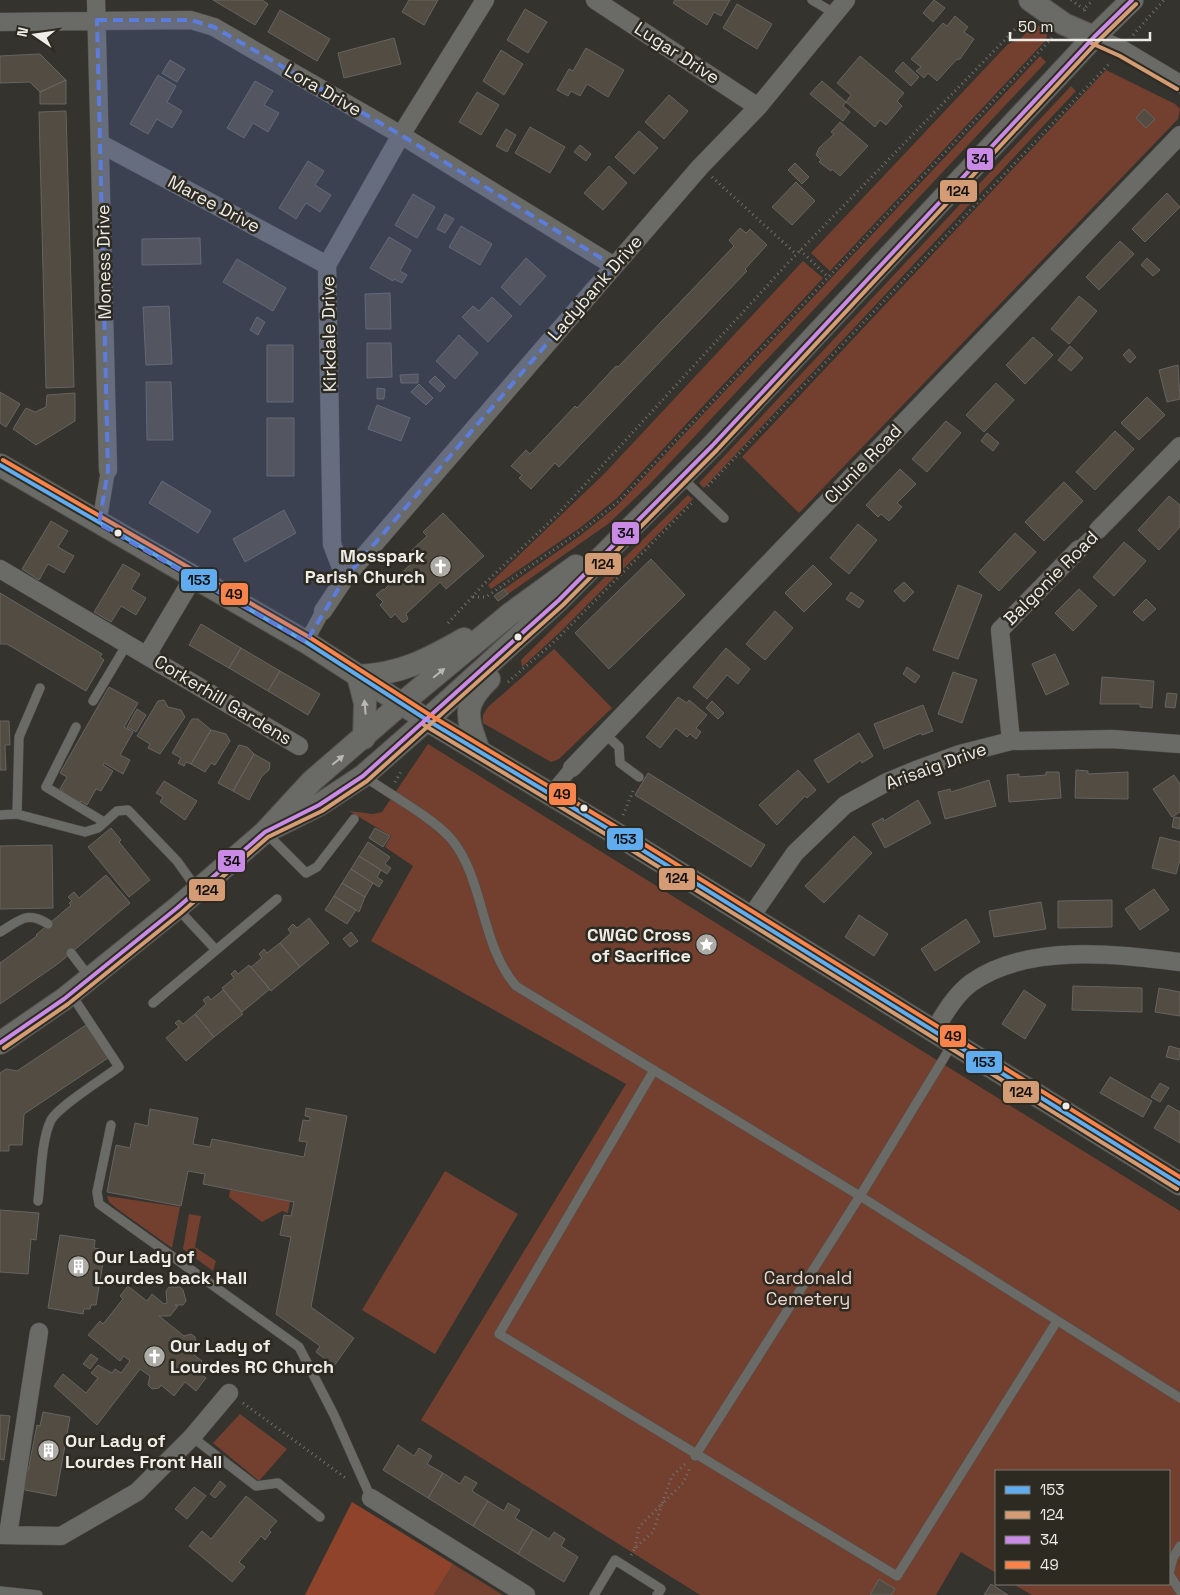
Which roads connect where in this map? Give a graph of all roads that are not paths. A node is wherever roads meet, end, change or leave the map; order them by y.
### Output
1 (96, 0) edge
2 (485, 0) edge
3 (595, 0) edge
4 (812, 0) edge
5 (1132, 0) edge
6 (1034, 3) edge
7 (840, 6) edge
8 (97, 20) junction
9 (0, 22) edge
10 (1094, 37) junction
11 (1180, 84) edge
12 (758, 107) junction
13 (402, 135) junction
14 (1180, 135) edge
15 (101, 144) junction
16 (328, 264) junction
17 (614, 266) junction
18 (1180, 446) edge
19 (0, 465) edge
20 (108, 470) joint
21 (681, 477) junction
22 (724, 518) dead end
23 (99, 524) junction
24 (634, 524) junction
25 (1098, 530) joint
26 (1079, 549) joint
27 (0, 569) edge
28 (193, 578) junction
29 (345, 578) junction
30 (558, 600) junction
31 (323, 611) joint
32 (510, 614) junction
33 (306, 642) junction
34 (127, 644) junction
35 (147, 655) junction
36 (358, 676) junction
37 (40, 688) dead end
38 (93, 701) dead end
39 (401, 704) junction
40 (427, 720) junction
41 (76, 727) dead end
42 (604, 733) junction
43 (364, 738) junction
44 (1011, 741) junction
45 (1180, 744) edge
46 (299, 746) dead end
47 (479, 751) junction
48 (572, 768) joint
49 (363, 776) junction
50 (639, 777) road end
51 (549, 795) junction
52 (17, 814) junction
53 (0, 815) edge
54 (354, 819) dead end
55 (104, 822) junction
56 (265, 832) junction
57 (197, 889) junction
58 (277, 899) dead end
59 (177, 908) junction
60 (750, 918) junction
61 (48, 924) dead end
62 (0, 932) edge
63 (216, 950) junction
64 (71, 953) dead end
65 (1180, 962) edge
66 (90, 978) junction
67 (70, 994) junction
68 (154, 1003) dead end
69 (934, 1031) junction
70 (0, 1043) edge
71 (953, 1043) junction
72 (654, 1070) junction
73 (111, 1125) dead end
74 (1180, 1184) edge
75 (860, 1196) junction
76 (38, 1201) dead end
77 (1057, 1321) junction
78 (39, 1332) dead end
79 (229, 1393) road end
80 (1180, 1398) edge
81 (192, 1437) junction
82 (695, 1456) junction
83 (372, 1498) joint
84 (320, 1518) dead end
85 (4, 1535) edge
86 (1180, 1546) edge
87 (0, 1591) edge
88 (1180, 1591) edge
89 (38, 1595) edge
90 (526, 1595) edge
91 (594, 1595) edge
92 (657, 1595) edge

1 - 8 street, Moness Drive
2 - 13 street, Kirkdale Drive
3 - 12 street, Lugar Drive
4 - 7 lane
5 - 10 street
6 - 10 street
7 - 12 street, Ladybank Drive
8 - 9 street, Lora Drive
8 - 13 street, Lora Drive
8 - 15 street, Moness Drive
10 - 11 street
10 - 21 street
12 - 17 street, Ladybank Drive
13 - 16 street, Kirkdale Drive
13 - 17 street, Lora Drive
14 - 42 street, Clunie Road
15 - 16 street, Maree Drive
15 - 20 street, Moness Drive
16 - 29 street, Kirkdale Drive
17 - 29 street, Ladybank Drive
18 - 25 street, Balgonie Road
19 - 23 street
20 - 23 street, Moness Drive
21 - 22 lane
21 - 24 street
23 - 28 street
24 - 30 street
24 - 32 street
25 - 26 street, Balgonie Road
26 - 44 street, Balgonie Road
27 - 34 street, Corkerhill Gardens
28 - 33 street
28 - 35 street, Corkerhill Gardens
29 - 31 street
30 - 40 street
30 - 47 street
31 - 33 street
32 - 36 street
39 -> 32 street
33 - 36 street
34 - 35 street, Corkerhill Gardens
34 - 38 lane
35 - 46 street, Corkerhill Gardens
36 - 39 street
43 -> 36 street
37 - 52 lane
39 - 40 street
39 - 43 street
40 - 47 street
40 - 49 street
41 - 55 lane
42 - 48 street, Clunie Road
42 - 50 lane
56 -> 43 street
44 - 45 street, Arisaig Drive
44 - 60 street, Arisaig Drive
47 - 51 street
48 - 51 street, Clunie Road
49 - 56 street
49 - 72 lane
51 - 60 street
52 - 53 lane
52 - 55 lane
54 - 56 lane
55 - 57 lane
56 - 57 street
57 - 59 street
58 - 63 lane
59 - 63 lane
59 - 66 street
60 - 69 street
61 - 62 lane
63 - 68 lane
64 - 66 lane
65 - 69 street
66 - 67 street
67 - 70 street
67 - 76 lane
69 - 71 street
71 - 74 street
71 - 75 lane
72 - 75 lane
72 - 82 lane
73 - 83 lane
75 - 77 lane
75 - 82 lane
77 - 80 lane
77 - 82 lane
78 - 85 street
79 - 81 street
81 - 84 lane
81 - 85 street
83 - 90 street
86 - 88 lane
87 - 89 lane
91 - 92 lane

